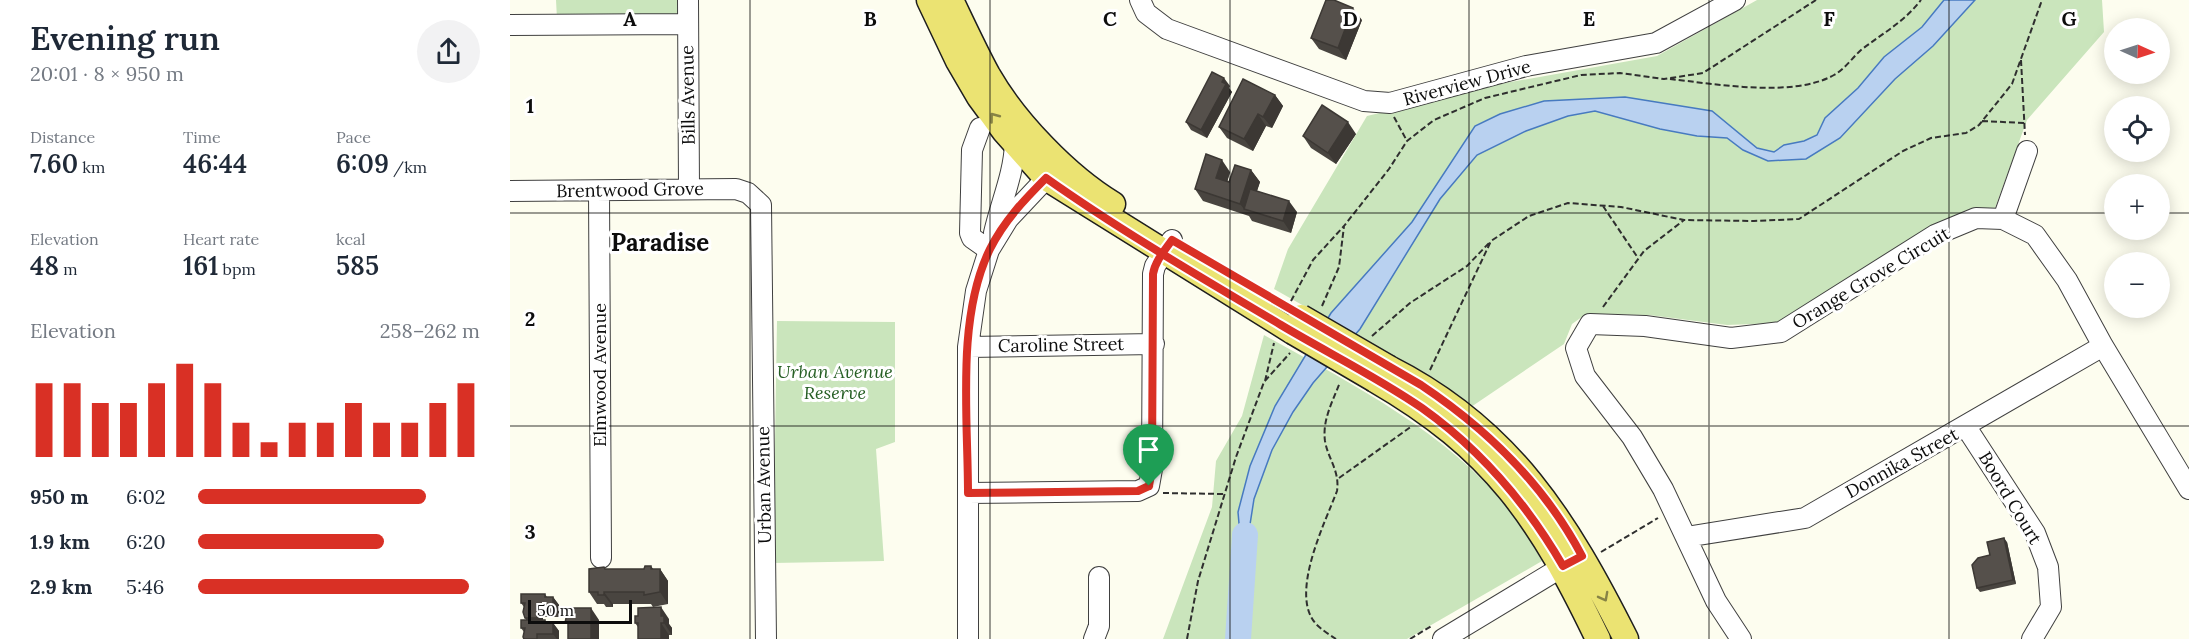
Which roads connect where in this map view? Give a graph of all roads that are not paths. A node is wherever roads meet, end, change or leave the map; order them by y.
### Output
1 (688, 0) edge
2 (1140, 0) edge
3 (1736, 0) edge
4 (944, 7) edge
5 (687, 24) junction
6 (510, 25) edge
7 (980, 128) dead end
8 (1015, 143) junction
9 (2027, 151) road end
10 (1053, 171) junction
11 (689, 189) junction
12 (510, 191) edge
13 (599, 191) junction
14 (748, 193) joint
15 (2003, 219) junction
16 (1168, 246) junction
17 (989, 250) junction
18 (1154, 344) junction
19 (2103, 346) junction
20 (968, 347) junction
21 (1382, 374) junction
22 (1966, 427) junction
23 (2189, 489) edge
24 (968, 493) junction
25 (1686, 537) junction
26 (602, 558) dead end
27 (1573, 561) junction
28 (1099, 578) dead end
29 (766, 639) edge
30 (968, 639) edge
31 (1094, 639) edge
32 (1443, 639) edge
33 (1598, 639) edge
34 (1626, 639) edge
35 (1741, 639) edge
36 (2032, 639) edge

1 - 5 street, Bills Avenue
2 - 3 street, Riverview Drive
8 -> 4 main road
4 - 10 main road
5 - 6 street
5 - 11 street, Bills Avenue
7 - 17 street
8 - 10 main road
8 - 17 street
9 - 15 street
10 - 16 main road
10 - 17 street
11 - 13 street, Brentwood Grove
11 - 14 street, Brentwood Grove
12 - 13 street, Brentwood Grove
13 - 26 street, Elmwood Avenue
14 - 29 street, Urban Avenue
15 - 19 street, Orange Grove Circuit
15 - 25 street, Orange Grove Circuit
16 - 18 street
16 - 21 main road, bridge
17 - 20 street
18 - 20 street, Caroline Street
18 - 24 street
19 - 22 street, Donnika Street
19 - 23 street, Orange Grove Circuit
20 - 24 street
21 - 27 main road
21 - 27 main road
22 - 25 street, Donnika Street
22 - 36 street, Boord Court
24 - 30 street
25 - 35 street
27 - 32 street
27 - 33 main road
27 -> 34 main road
28 - 31 street

